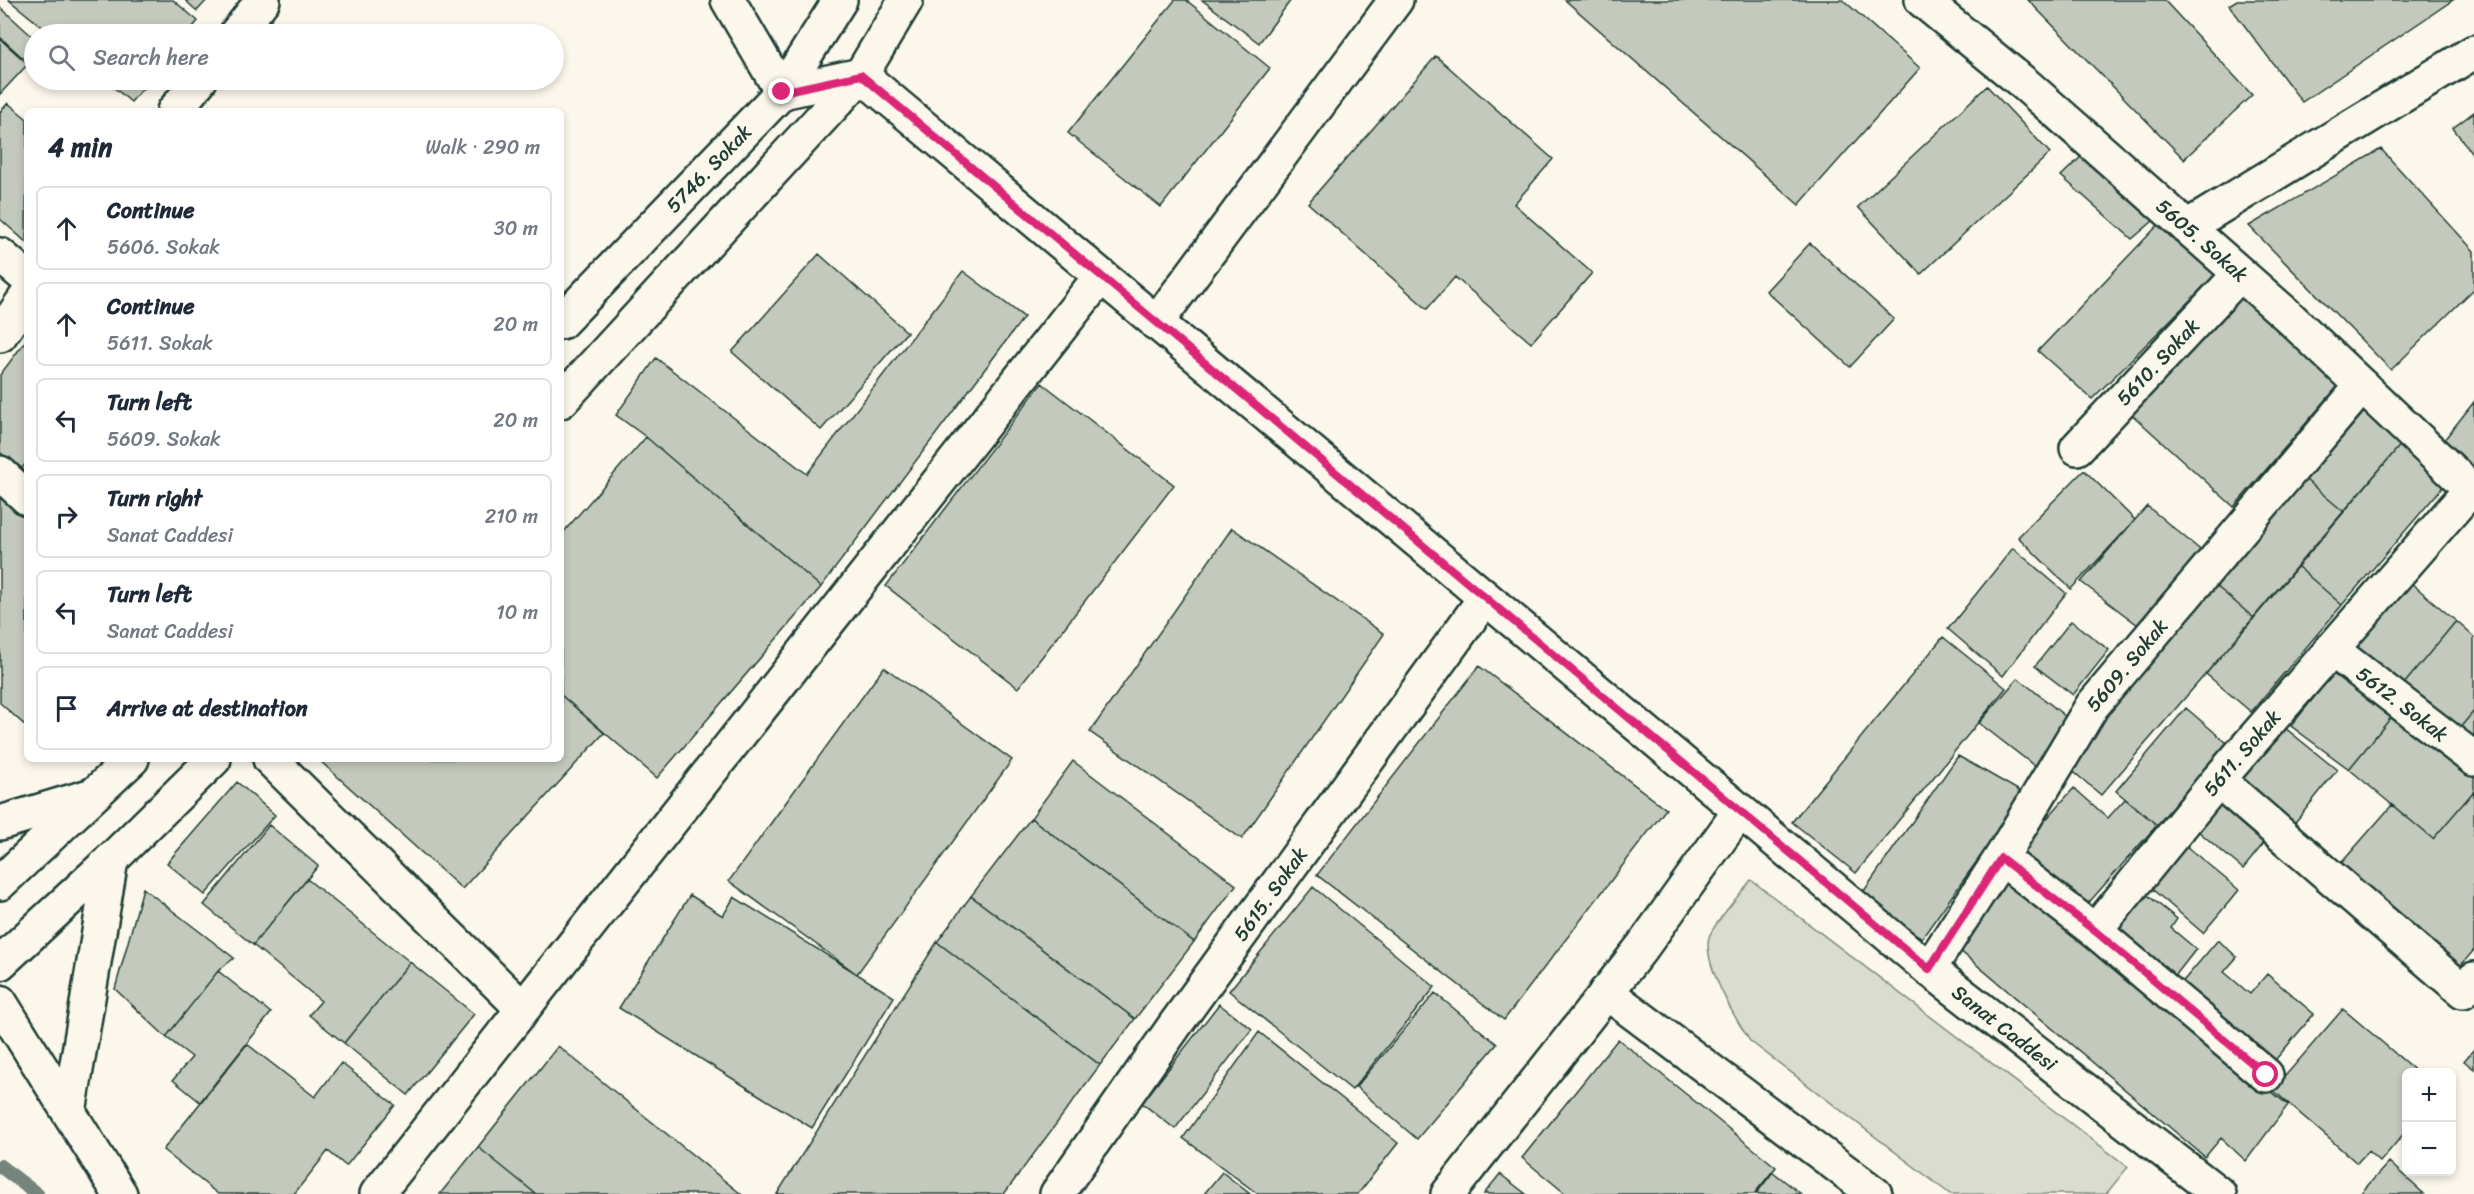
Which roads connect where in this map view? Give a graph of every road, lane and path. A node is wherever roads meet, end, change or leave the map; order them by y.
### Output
1 (263, 0) edge
2 (728, 0) edge
3 (840, 0) edge
4 (906, 0) edge
5 (1396, 0) edge
6 (1922, 0) edge
7 (244, 24) edge
8 (2474, 52) edge
9 (861, 75) junction
10 (192, 90) edge
11 (782, 92) junction
12 (177, 108) edge
13 (2187, 227) junction
14 (0, 255) edge
15 (2240, 274) junction
16 (24, 275) edge
17 (1101, 276) junction
18 (24, 300) edge
19 (564, 319) edge
20 (1156, 323) junction
21 (0, 335) edge
22 (2362, 387) junction
23 (564, 398) edge
24 (2077, 448) dead end
25 (0, 473) edge
26 (2473, 491) edge
27 (24, 495) edge
28 (1485, 598) junction
29 (2331, 649) junction
30 (2474, 759) edge
31 (129, 762) edge
32 (211, 762) edge
33 (273, 762) edge
34 (2218, 780) junction
35 (93, 795) junction
36 (1740, 811) junction
37 (0, 824) edge
38 (2001, 858) junction
39 (111, 860) junction
40 (0, 883) edge
41 (2095, 931) junction
42 (0, 963) edge
43 (1929, 969) junction
44 (2474, 979) edge
45 (1606, 992) junction
46 (0, 1002) edge
47 (522, 1008) junction
48 (2266, 1075) dead end
49 (69, 1112) junction
50 (120, 1194) edge
51 (377, 1194) edge
52 (1057, 1194) edge
53 (1448, 1194) edge
54 (1875, 1194) edge
55 (2219, 1194) edge

1 - 7 street
2 - 11 street
3 - 11 street, 5746. Sokak
4 - 9 street
5 - 20 street
6 - 13 street, 5605. Sokak
8 - 13 street
9 - 11 street
9 - 17 street, Sanat Caddesi
9 - 23 street
10 - 12 street
11 - 19 street, 5746. Sokak
13 - 15 street, 5605. Sokak
14 - 16 street
15 - 22 street, 5605. Sokak
15 - 24 street, 5610. Sokak
17 - 20 street, Sanat Caddesi
17 - 47 street
18 - 21 street
20 - 28 street, Sanat Caddesi
22 - 26 street, 5605. Sokak
22 - 38 street, 5609. Sokak
25 - 27 street
26 - 29 street, 5611. Sokak
28 - 36 street, Sanat Caddesi
28 - 52 street, 5615. Sokak
29 - 30 street, 5612. Sokak
29 - 34 street, 5611. Sokak
31 - 35 street
32 - 39 street
33 - 47 street
34 - 41 street, 5611. Sokak
34 - 44 street
35 - 37 street
35 - 40 street
36 - 43 street, Sanat Caddesi
36 - 45 street
38 - 41 street
38 - 43 street, 5609. Sokak
39 - 42 street
39 - 49 street
41 - 48 street
43 - 55 street, Sanat Caddesi
45 - 53 street
45 - 54 street
46 - 49 street
47 - 51 street
49 - 50 street

